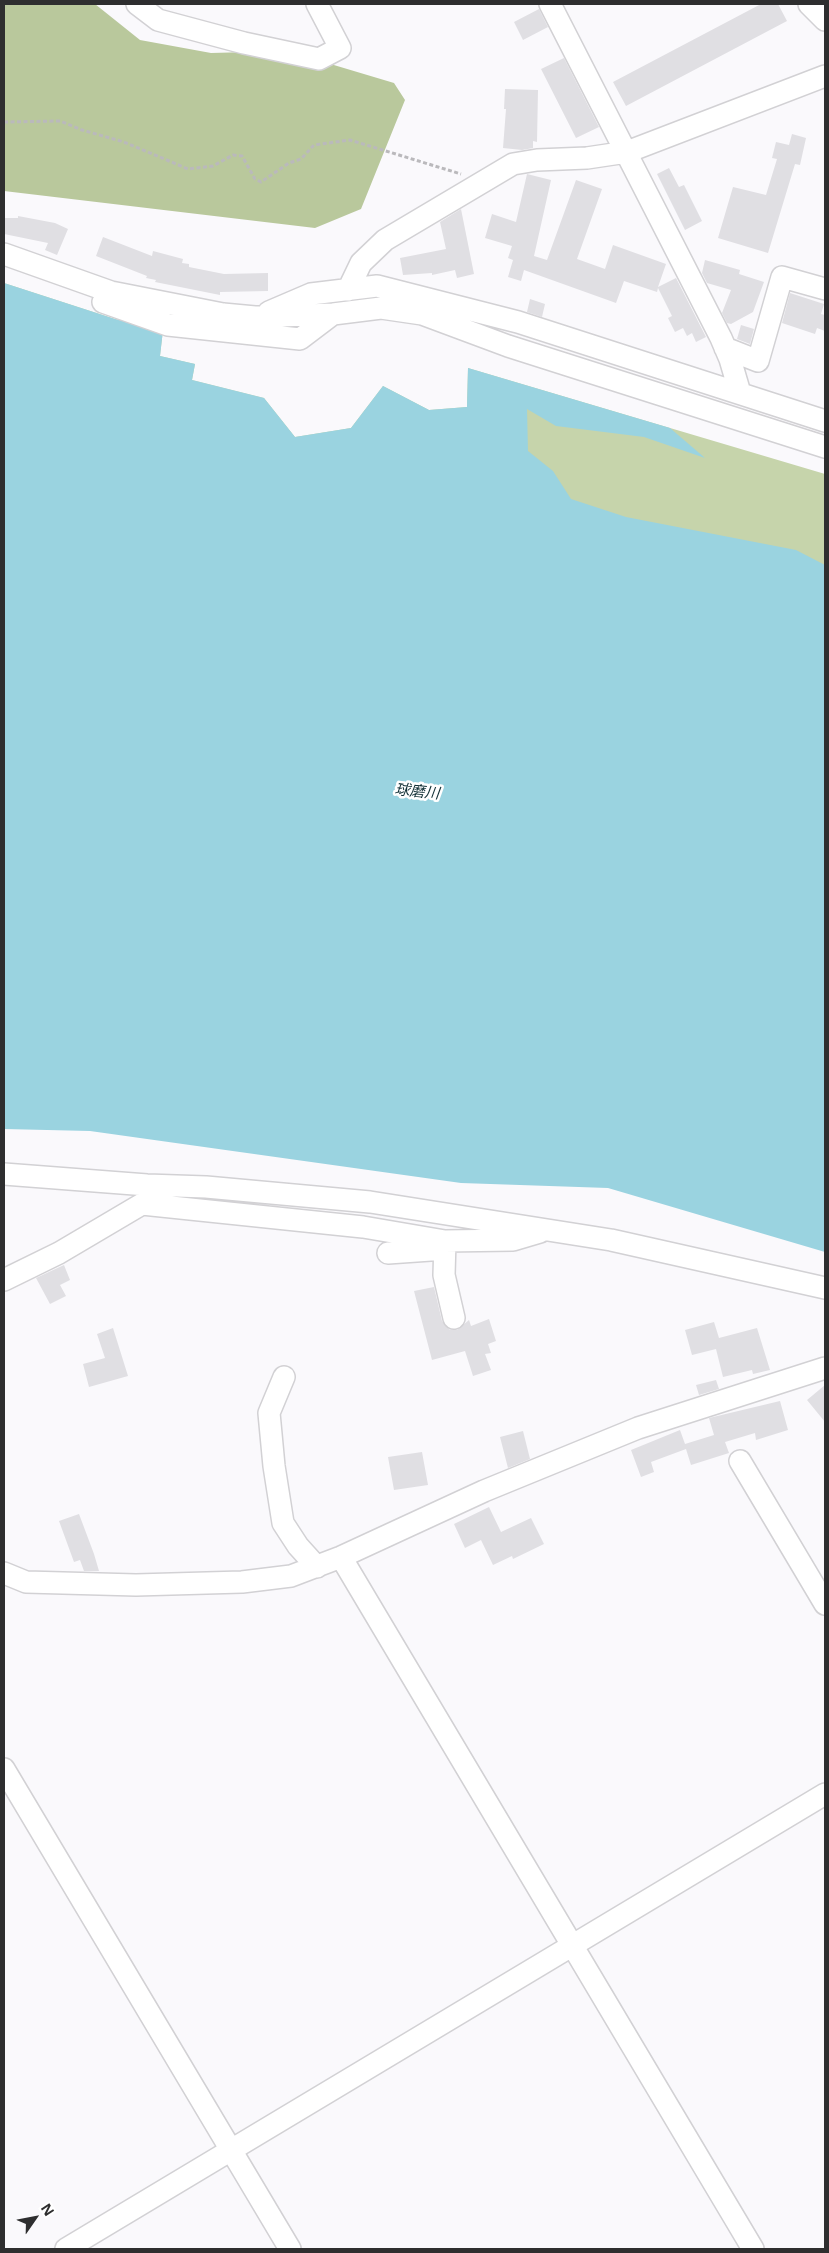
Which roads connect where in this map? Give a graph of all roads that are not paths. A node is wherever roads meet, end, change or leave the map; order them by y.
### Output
1 (138, 4) edge
2 (317, 4) edge
3 (550, 4) edge
4 (809, 4) edge
5 (825, 20) edge
6 (825, 76) edge
7 (627, 152) junction
8 (4, 254) edge
9 (4, 268) edge
10 (825, 289) edge
11 (348, 290) junction
12 (333, 314) junction
13 (255, 317) junction
14 (725, 348) junction
15 (740, 393) junction
16 (825, 421) edge
17 (825, 447) edge
18 (4, 1174) edge
19 (545, 1230) junction
20 (445, 1245) junction
21 (388, 1253) dead end
22 (4, 1280) edge
23 (825, 1288) edge
24 (454, 1318) dead end
25 (825, 1368) edge
26 (284, 1377) dead end
27 (740, 1461) dead end
28 (341, 1557) junction
29 (317, 1567) junction
30 (4, 1573) edge
31 (825, 1604) edge
32 (4, 1769) edge
33 (825, 1794) edge
34 (572, 1946) junction
35 (232, 2150) junction
36 (66, 2249) edge
37 (290, 2249) edge
38 (753, 2249) edge

1 - 2 street
3 - 7 street
4 - 5 street
6 - 7 street
7 - 11 street
7 - 14 street
8 - 13 street
9 - 12 street
10 - 14 street
11 - 13 street
11 - 15 street
12 - 13 street
12 - 17 street
14 - 15 street
15 - 16 street
18 - 19 street
19 - 20 street
19 - 23 street
20 - 21 street
20 - 22 street
20 - 24 street
25 - 28 street
26 - 29 street
27 - 31 street
28 - 29 street
28 - 34 street
29 - 30 street
32 - 35 street
33 - 34 street
34 - 35 street
34 - 38 street
35 - 36 street
35 - 37 street

